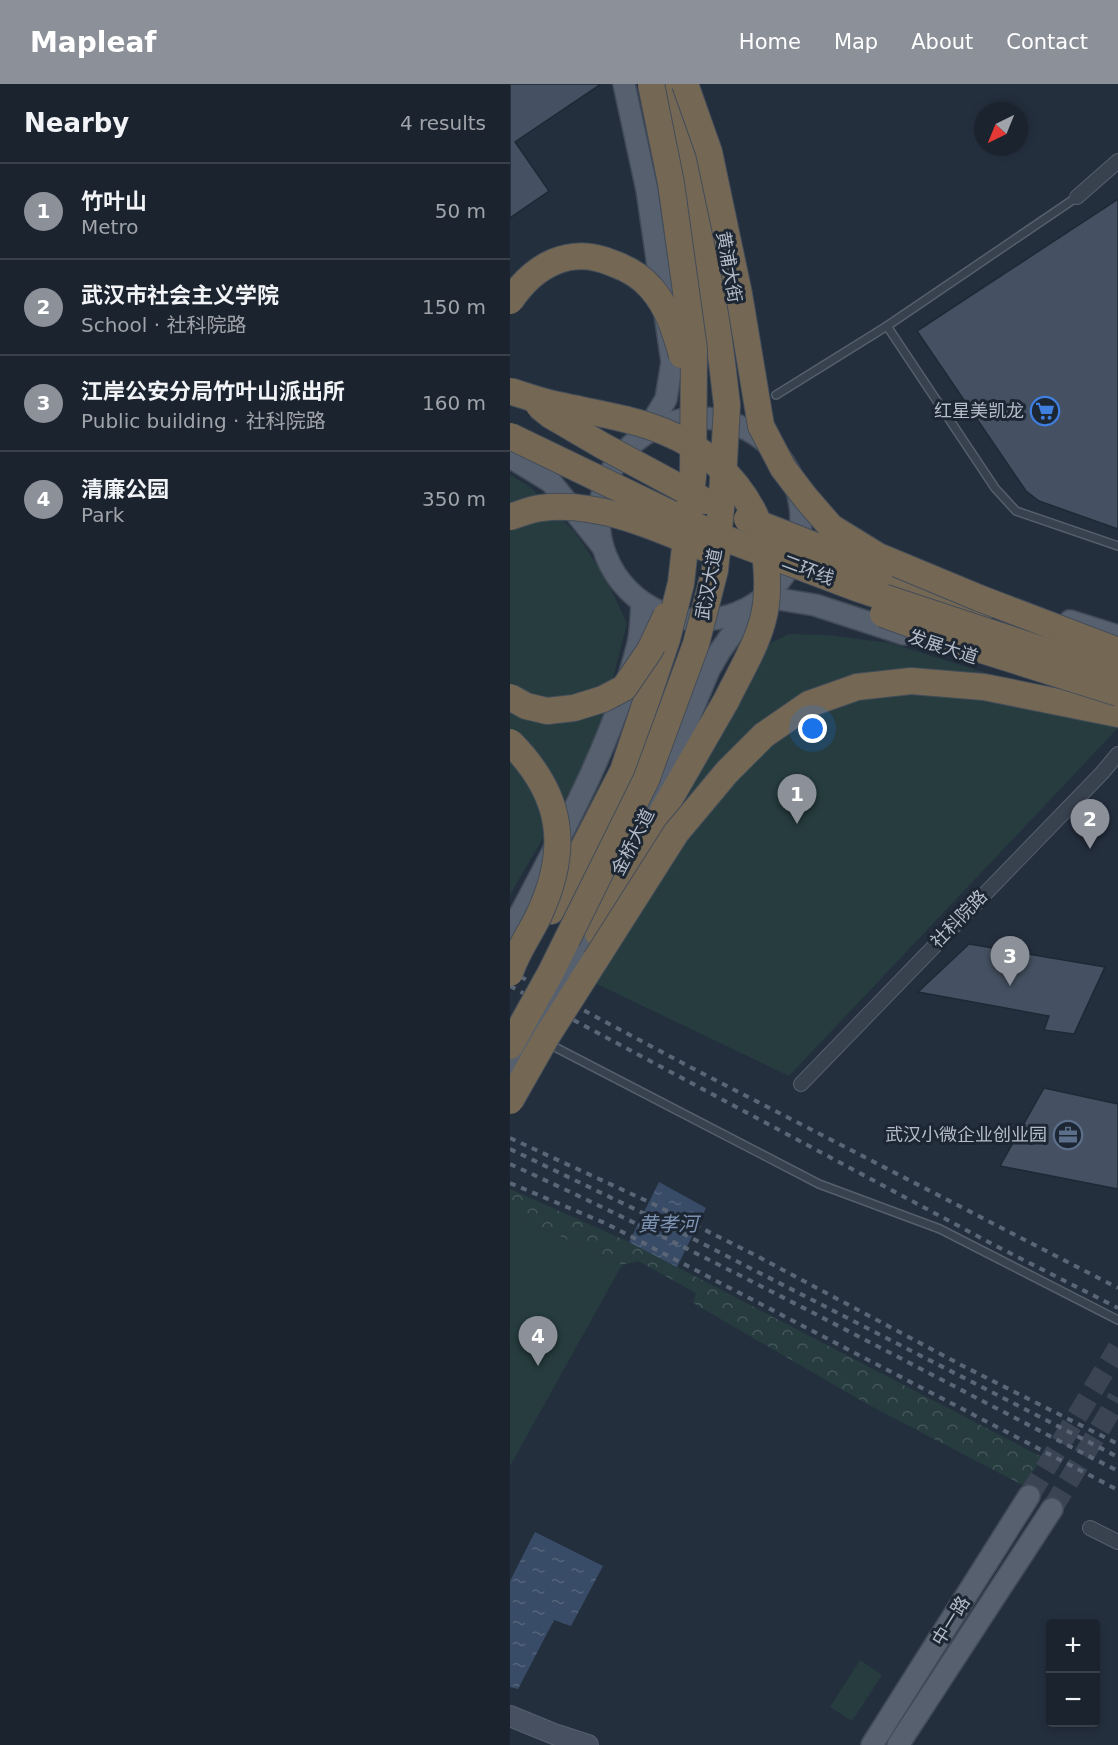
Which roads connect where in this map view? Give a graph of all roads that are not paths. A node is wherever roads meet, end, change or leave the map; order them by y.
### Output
1 (624, 84) edge
2 (651, 84) edge
3 (675, 84) edge
4 (685, 84) edge
5 (695, 84) edge
6 (1118, 161) edge
7 (1077, 197) joint
8 (510, 301) edge
9 (888, 326) junction
10 (510, 378) edge
11 (510, 393) edge
12 (776, 395) dead end
13 (694, 399) junction
14 (510, 418) edge
15 (645, 434) junction
16 (510, 436) edge
17 (770, 447) junction
18 (625, 450) junction
19 (510, 457) edge
20 (795, 484) junction
21 (510, 517) edge
22 (602, 546) junction
23 (1118, 546) edge
24 (879, 576) junction
25 (681, 583) junction
26 (758, 602) junction
27 (642, 603) junction
28 (1118, 636) edge
29 (1118, 653) edge
30 (1118, 675) edge
31 (1118, 693) edge
32 (510, 697) edge
33 (1118, 704) edge
34 (1118, 714) edge
35 (510, 742) edge
36 (1118, 754) edge
37 (512, 929) edge
38 (510, 973) edge
39 (510, 989) edge
40 (510, 1023) edge
41 (548, 1036) junction
42 (510, 1047) edge
43 (510, 1076) edge
44 (801, 1084) dead end
45 (510, 1101) edge
46 (1118, 1320) edge
47 (1029, 1496) tunnel mouth
48 (1052, 1509) tunnel mouth
49 (1090, 1528) dead end
50 (1118, 1542) edge
51 (510, 1716) edge
52 (588, 1745) edge
53 (872, 1745) edge
54 (898, 1745) edge

1 - 15 main road
2 - 13 highway, 武汉大道, bridge
3 - 42 highway, 武汉大道, bridge
4 - 29 highway, bridge
5 - 17 main road, 黄浦大街
6 - 7 street
7 - 9 lane
8 - 13 highway, bridge
9 - 12 lane
9 - 23 lane
10 - 24 highway, bridge
11 - 18 main road
11 - 41 highway, bridge
13 - 25 highway, 武汉大道, bridge
14 - 24 highway, 二环线, bridge
15 - 17 main road
15 - 18 main road
16 - 30 highway, 二环线, bridge
17 - 20 main road
18 - 22 main road
19 - 22 main road
20 - 26 main road
20 - 28 main road
21 - 31 highway, bridge
22 - 27 main road
24 - 29 highway, 二环线, bridge
25 - 32 highway, bridge
25 - 39 highway, 武汉大道, bridge
26 - 27 main road
26 - 33 main road, 发展大道
26 - 43 main road, 金桥大道, bridge
27 - 37 main road
34 - 41 highway, bridge
35 - 38 highway, bridge
36 - 44 street, 社科院路
40 - 46 lane
41 - 45 highway, bridge
47 - 53 main road, 中一路
48 - 54 main road, 中一路
49 - 50 street
51 - 52 street

